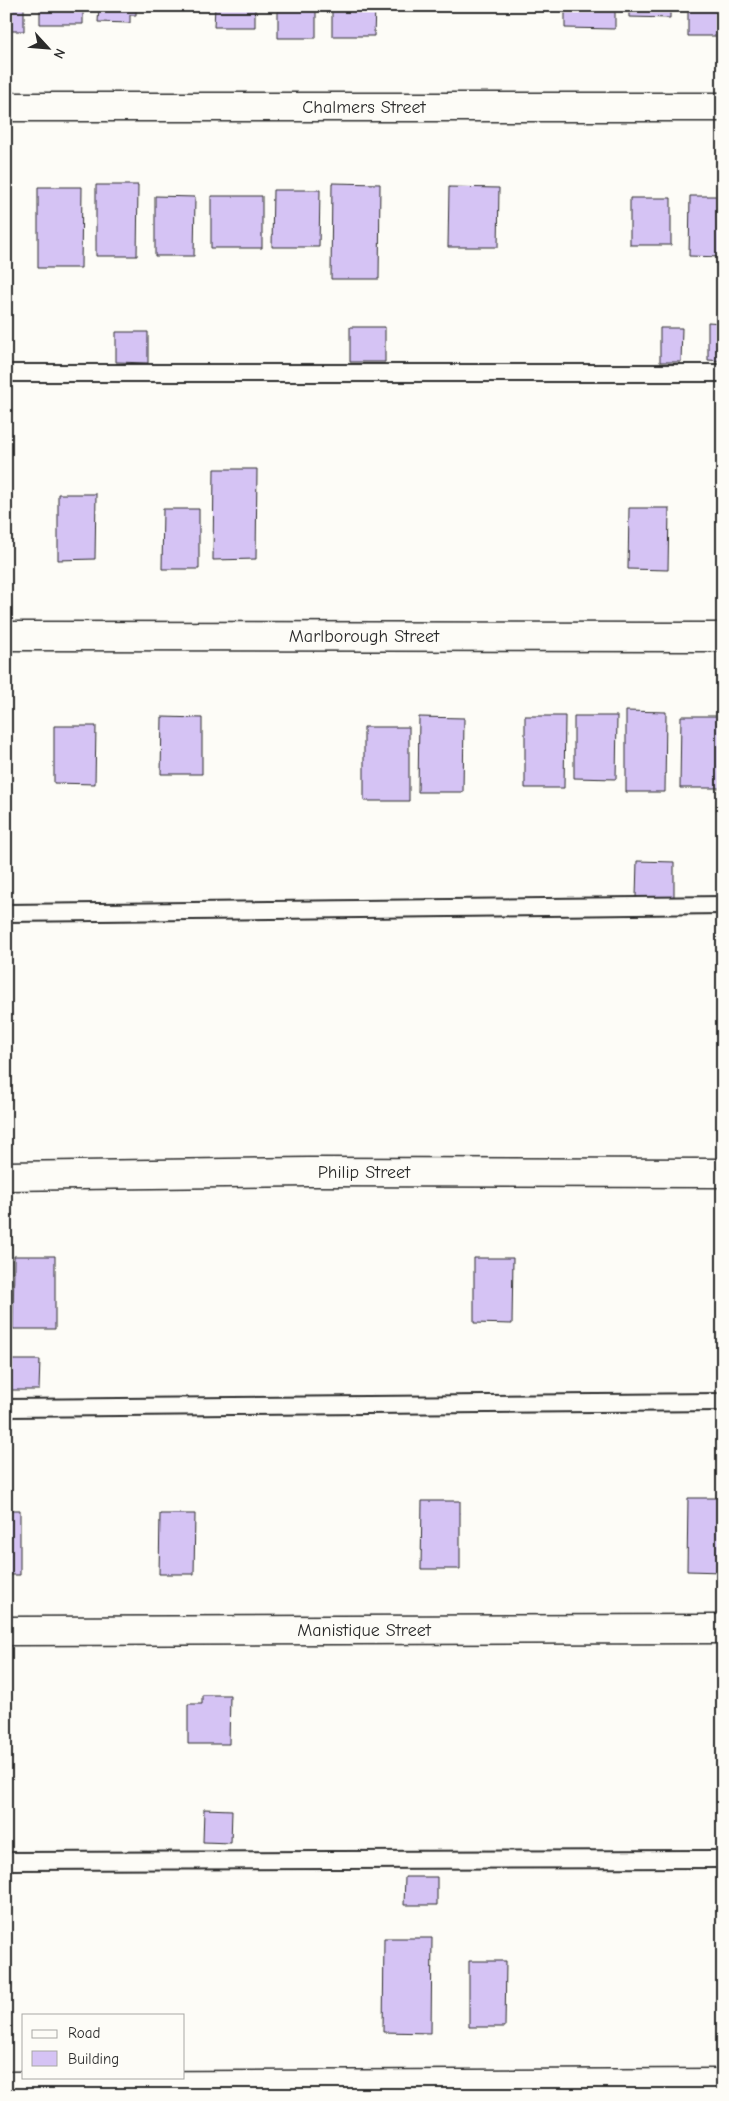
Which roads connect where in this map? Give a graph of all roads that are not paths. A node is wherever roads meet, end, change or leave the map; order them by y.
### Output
1 (6, 107) edge
2 (723, 107) edge
3 (6, 373) edge
4 (723, 373) edge
5 (6, 636) edge
6 (723, 637) edge
7 (723, 905) edge
8 (6, 913) edge
9 (723, 1173) edge
10 (6, 1176) edge
11 (723, 1402) edge
12 (6, 1408) edge
13 (723, 1629) edge
14 (6, 1631) edge
15 (723, 1860) edge
16 (6, 1861) edge
17 (723, 2084) edge
18 (6, 2086) edge

1 - 2 street, Chalmers Street
3 - 4 lane
5 - 6 street, Marlborough Street
7 - 8 lane
9 - 10 street, Philip Street
11 - 12 lane
13 - 14 street, Manistique Street
15 - 16 lane
17 - 18 street

